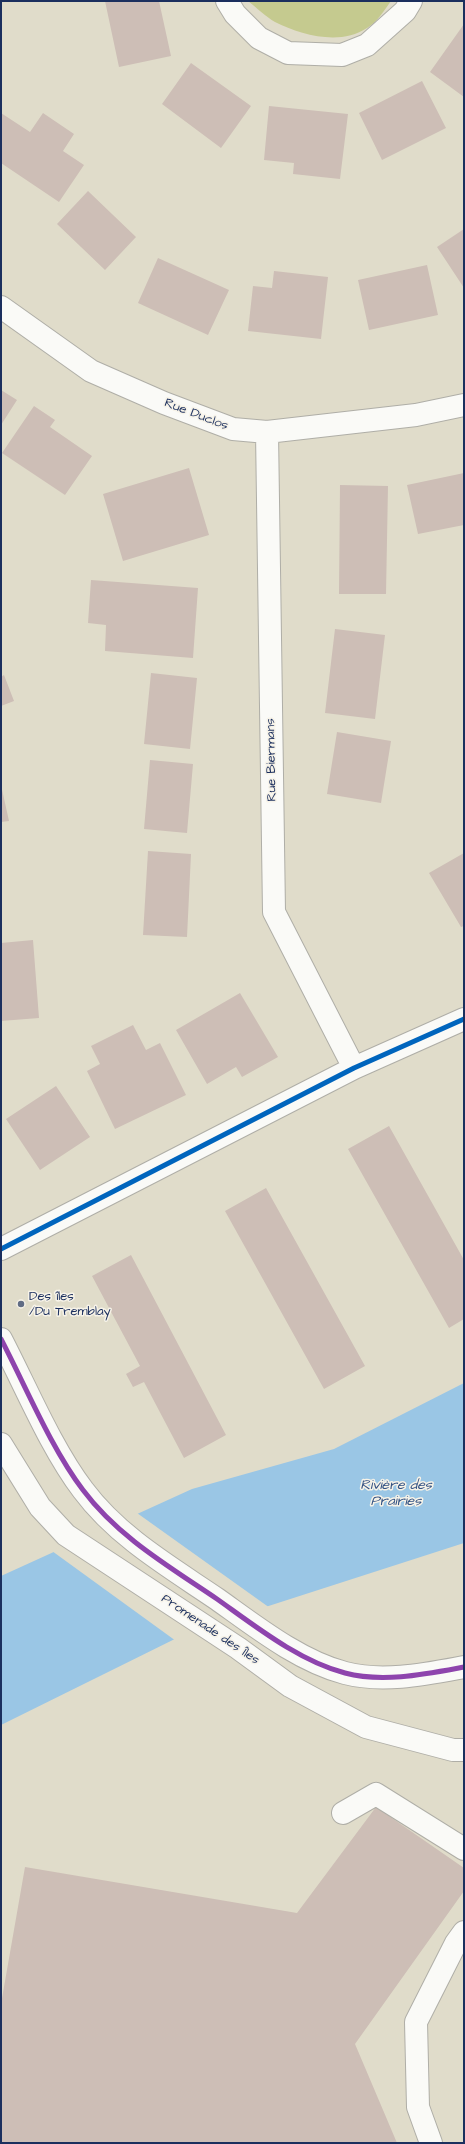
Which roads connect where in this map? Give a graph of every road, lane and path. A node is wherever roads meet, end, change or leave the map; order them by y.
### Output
1 (227, 1) edge
2 (411, 1) edge
3 (1, 308) edge
4 (464, 405) edge
5 (267, 432) junction
6 (464, 1018) edge
7 (354, 1068) junction
8 (1, 1249) edge
9 (1, 1339) edge
10 (1, 1444) edge
11 (464, 1667) edge
12 (464, 1750) edge
13 (343, 1813) dead end
14 (464, 1849) edge
15 (464, 1932) edge
16 (431, 2143) edge

1 - 2 street
3 - 5 street, Rue Duclos
4 - 5 street, Rue Duclos
5 - 7 street, Rue Biermans
6 - 7 street
7 - 8 street
9 - 11 street
10 - 12 street, Promenade des Îles
13 - 14 street
15 - 16 street

